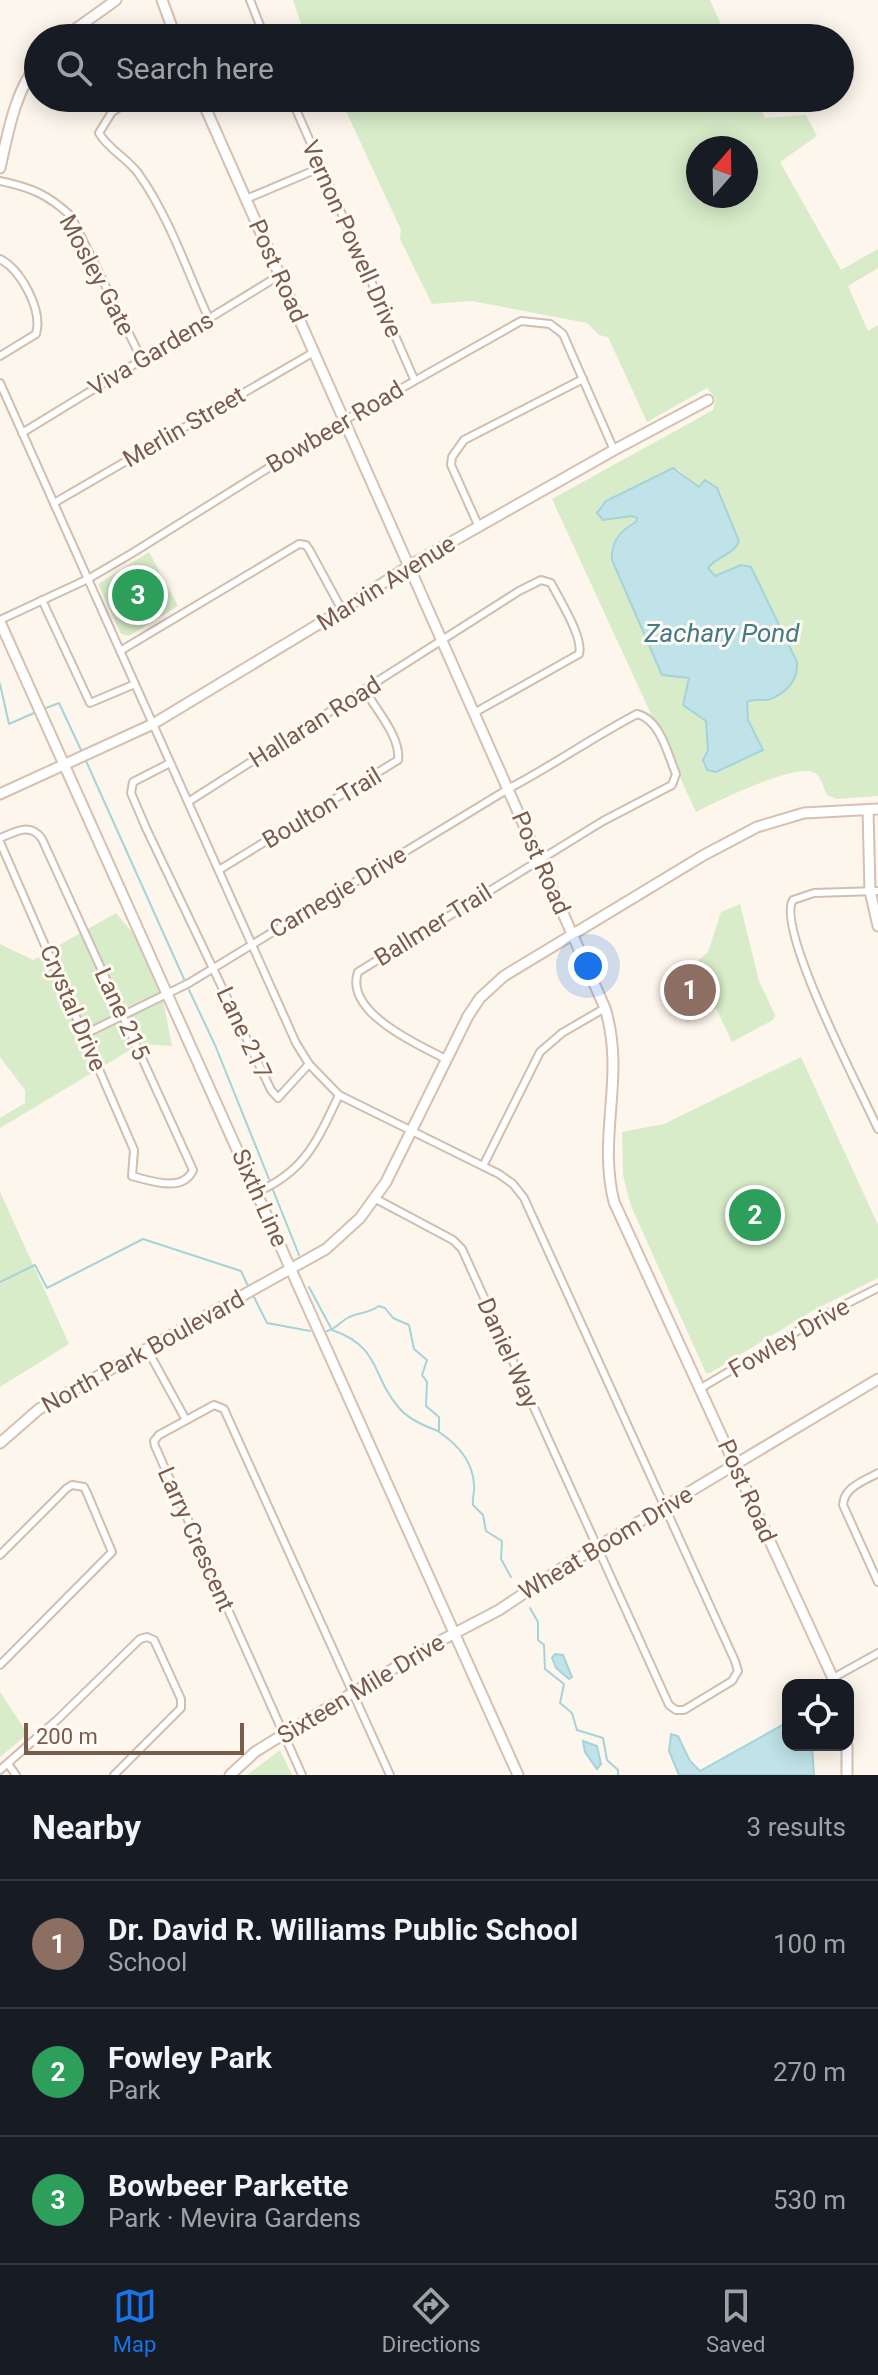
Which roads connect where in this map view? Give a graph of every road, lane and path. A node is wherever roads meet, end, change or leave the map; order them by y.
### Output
1 (116, 0) edge
2 (162, 0) edge
3 (250, 0) edge
4 (83, 24) edge
5 (171, 24) edge
6 (259, 24) edge
7 (24, 87) edge
8 (112, 112) edge
9 (207, 112) edge
10 (297, 112) edge
11 (322, 167) junction
12 (0, 168) edge
13 (0, 181) edge
14 (246, 199) junction
15 (0, 259) edge
16 (280, 275) junction
17 (209, 319) junction
18 (314, 352) junction
19 (0, 356) edge
20 (142, 360) junction
21 (414, 379) junction
22 (583, 379) junction
23 (0, 383) edge
24 (708, 400) dead end
25 (345, 420) junction
26 (22, 433) junction
27 (614, 450) junction
28 (54, 503) junction
29 (479, 527) junction
30 (409, 566) junction
31 (88, 579) junction
32 (42, 600) junction
33 (342, 610) junction
34 (0, 621) edge
35 (442, 641) junction
36 (120, 651) junction
37 (135, 684) junction
38 (365, 690) junction
39 (474, 713) junction
40 (153, 724) junction
41 (170, 763) junction
42 (64, 764) junction
43 (508, 789) junction
44 (0, 794) edge
45 (188, 802) junction
46 (873, 810) edge
47 (0, 840) edge
48 (540, 860) junction
49 (219, 870) junction
50 (874, 891) edge
51 (878, 926) edge
52 (573, 934) junction
53 (252, 945) junction
54 (214, 968) junction
55 (168, 995) junction
56 (605, 1008) junction
57 (122, 1016) junction
58 (83, 1035) junction
59 (446, 1059) junction
60 (309, 1064) junction
61 (339, 1095) junction
62 (411, 1129) junction
63 (878, 1129) edge
64 (483, 1166) junction
65 (132, 1176) joint
66 (257, 1192) junction
67 (376, 1199) junction
68 (292, 1270) junction
69 (878, 1288) edge
70 (147, 1349) junction
71 (878, 1379) edge
72 (701, 1388) junction
73 (186, 1420) junction
74 (0, 1443) edge
75 (735, 1465) junction
76 (878, 1473) edge
77 (664, 1507) junction
78 (596, 1547) junction
79 (0, 1555) edge
80 (875, 1567) edge
81 (878, 1582) edge
82 (455, 1633) junction
83 (878, 1653) edge
84 (0, 1665) edge
85 (833, 1679) edge
86 (839, 1679) edge
87 (353, 1693) junction
88 (284, 1734) junction
89 (847, 1751) edge
90 (8, 1764) junction
91 (0, 1770) edge
92 (16, 1775) edge
93 (114, 1775) edge
94 (230, 1775) edge
95 (302, 1775) edge
96 (390, 1775) edge
97 (518, 1775) edge
98 (847, 1775) edge

1 - 4 street
2 - 5 street
3 - 6 street
7 - 12 street
8 - 17 street
9 - 14 street, Post Road
10 - 11 street, Vernon Powell Drive
11 - 14 street
11 - 21 street, Vernon Powell Drive
13 - 20 street, Mosley Gate
14 - 16 street, Post Road
15 - 19 street
16 - 17 street, Viva Gardens
16 - 18 street, Post Road
17 - 20 street, Viva Gardens
18 - 25 street, Post Road
18 - 28 street, Merlin Street
20 - 26 street, Viva Gardens
21 - 22 street, Bowbeer Road
21 - 25 street, Bowbeer Road
22 - 27 street, Bowbeer Road
22 - 29 street
23 - 26 street
24 - 27 street, Marvin Avenue
25 - 30 street, Post Road
25 - 31 street, Bowbeer Road
26 - 28 street
27 - 29 street, Marvin Avenue
28 - 31 street
29 - 30 street, Marvin Avenue
30 - 33 street, Marvin Avenue
30 - 35 street, Post Road
31 - 32 street, Bowbeer Road
31 - 36 street
32 - 34 street, Bowbeer Road
32 - 37 street
33 - 36 street
33 - 40 street, Marvin Avenue
34 - 42 street, Sixth Line
35 - 38 street, Hallaran Road
35 - 39 street, Post Road
35 - 39 street, Hallaran Road
36 - 37 street
37 - 40 street
38 - 45 street, Hallaran Road
38 - 49 street, Boulton Trail
39 - 43 street, Post Road
40 - 41 street
40 - 42 street, Marvin Avenue
41 - 45 street
41 - 54 street
42 - 44 street, Marvin Avenue
42 - 55 street, Sixth Line
43 - 48 street, Post Road
43 - 48 street, Carnegie Drive
43 - 53 street, Carnegie Drive
45 - 49 street
46 - 50 street
46 - 52 street, North Park Boulevard
47 - 57 street, Lane 215
47 - 58 street, Crystal Drive
48 - 52 street, Post Road
48 - 59 street, Ballmer Trail
49 - 53 street
50 - 51 street
50 - 63 street
52 - 56 street, Post Road
52 - 59 street, North Park Boulevard
53 - 54 street, Carnegie Drive
53 - 60 street
54 - 55 street, Carnegie Drive
54 - 60 street, Lane 217
55 - 57 street, Carnegie Drive
55 - 66 street, Sixth Line
56 - 64 street
56 - 72 street, Post Road
57 - 58 street, Carnegie Drive
57 - 65 street, Lane 215
58 - 65 street, Crystal Drive
59 - 62 street, North Park Boulevard
60 - 61 street
61 - 62 street
61 - 66 street
62 - 64 street
62 - 67 street, North Park Boulevard
64 - 77 street
66 - 68 street, Sixth Line
67 - 68 street, North Park Boulevard
67 - 78 street, Daniel Way
68 - 70 street, North Park Boulevard
68 - 82 street, Sixth Line
69 - 72 street, Fowley Drive
70 - 73 street
70 - 74 street, North Park Boulevard
71 - 75 street, Wheat Boom Drive
72 - 75 street, Post Road
73 - 87 street, Larry Crescent
73 - 88 street, Larry Crescent
75 - 77 street, Wheat Boom Drive
75 - 85 street, Post Road
76 - 80 street
77 - 78 street, Wheat Boom Drive
77 - 78 street, Daniel Way
78 - 82 street, Wheat Boom Drive
79 - 84 street
80 - 81 street
82 - 87 street, Sixteen Mile Drive
82 - 97 street, Sixth Line
83 - 86 street
87 - 88 street, Sixteen Mile Drive
87 - 96 street, Larry Crescent
88 - 94 street, Sixteen Mile Drive
88 - 95 street
89 - 98 street
90 - 91 street
90 - 92 street
90 - 93 street

